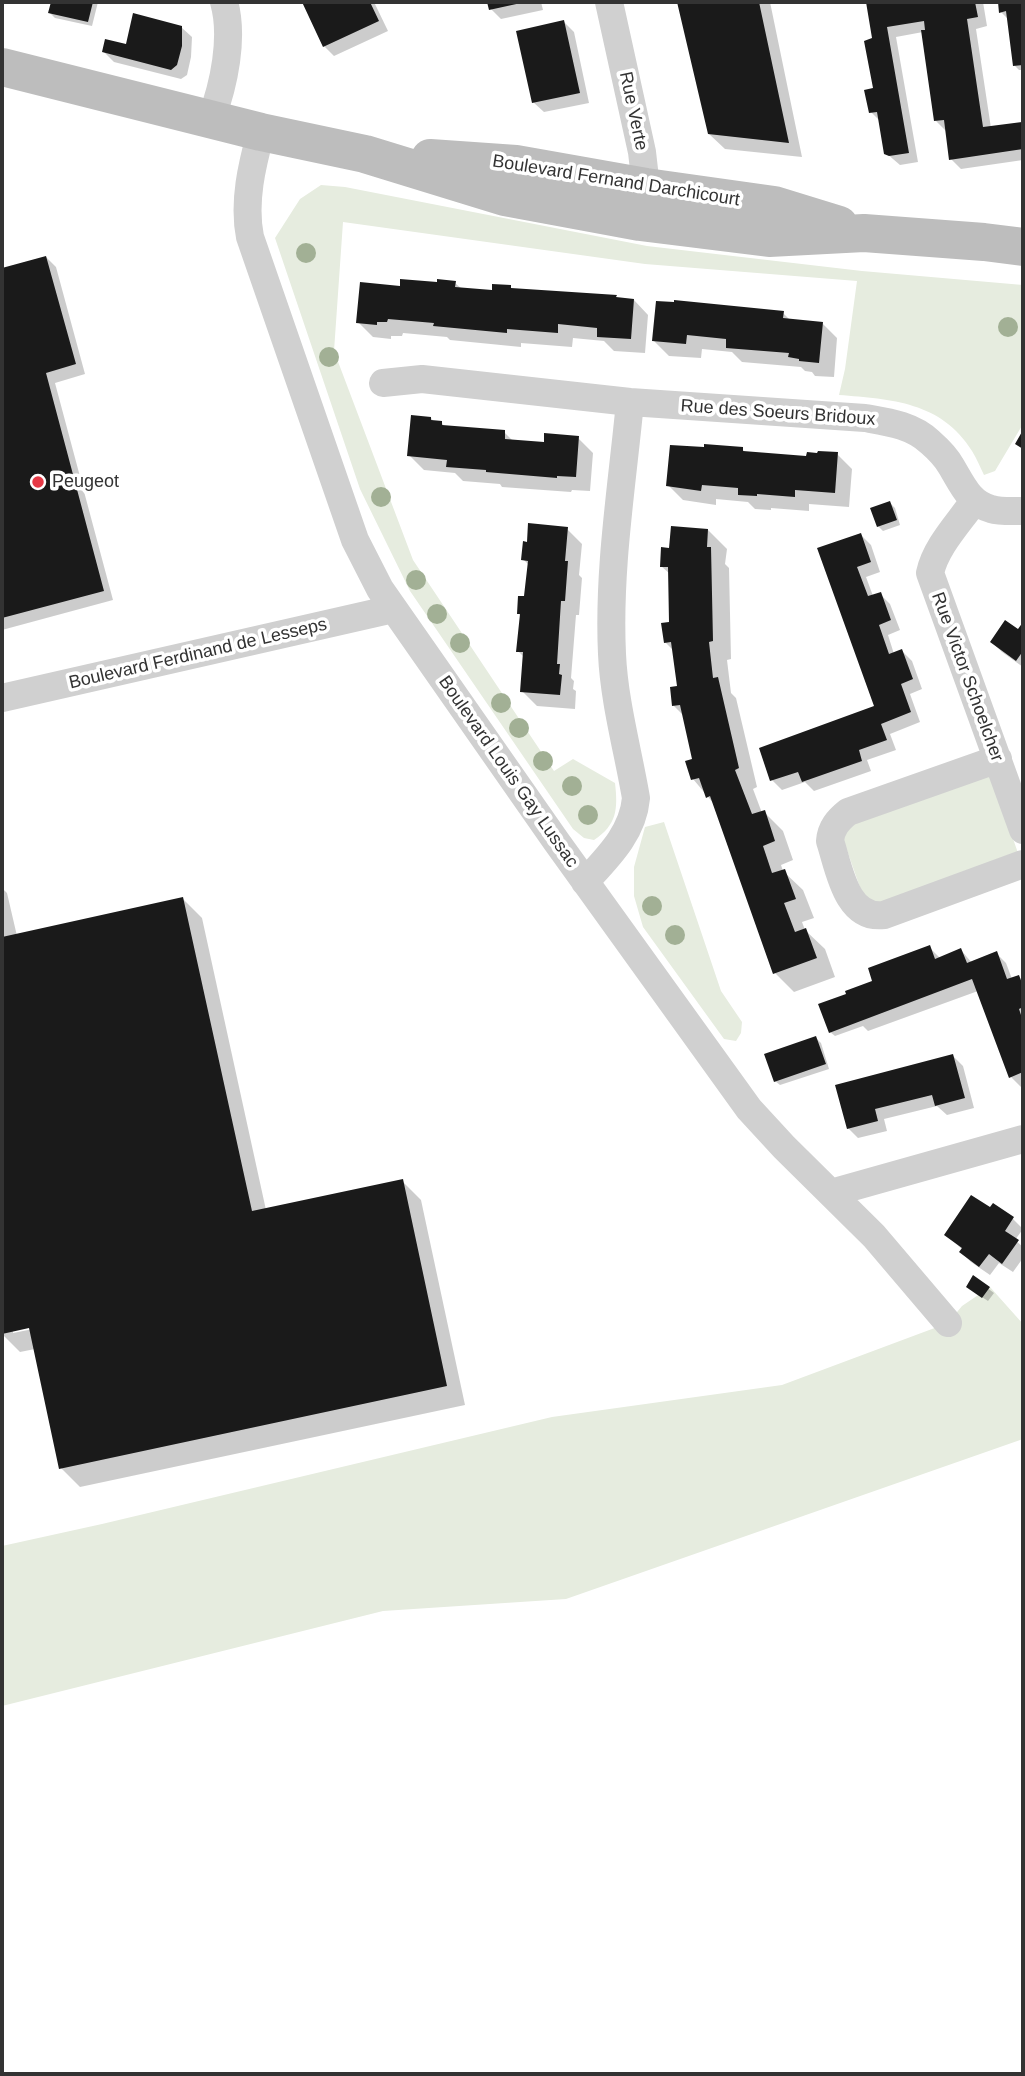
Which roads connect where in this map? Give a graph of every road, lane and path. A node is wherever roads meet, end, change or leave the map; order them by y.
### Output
1 (225, 2) edge
2 (609, 2) edge
3 (2, 67) edge
4 (211, 119) junction
5 (261, 132) junction
6 (643, 204) junction
7 (1021, 246) edge
8 (383, 383) dead end
9 (630, 402) junction
10 (974, 501) junction
11 (1023, 511) edge
12 (393, 609) junction
13 (2, 698) edge
14 (998, 758) junction
15 (1023, 830) edge
16 (1023, 864) edge
17 (585, 882) junction
18 (1023, 1139) edge
19 (831, 1193) junction
20 (948, 1323) dead end

1 - 4 street
2 - 6 street, Rue Verte
3 - 4 main road, Boulevard Fernand Darchicourt
4 - 5 main road, Boulevard Fernand Darchicourt
5 - 6 main road, Boulevard Fernand Darchicourt
5 - 12 street, Boulevard Louis Gay Lussac
6 - 7 main road, Boulevard Fernand Darchicourt
8 - 9 street, Rue des Soeurs Bridoux
9 - 10 street, Rue des Soeurs Bridoux
9 - 17 street
10 - 11 street
10 - 14 street, Rue Victor Schoelcher
12 - 13 street, Boulevard Ferdinand de Lesseps
12 - 17 street, Boulevard Louis Gay Lussac
14 - 15 street, Rue Victor Schoelcher
14 - 16 street
17 - 19 street, Boulevard Louis Gay Lussac
18 - 19 street
19 - 20 street, Boulevard Louis Gay Lussac

